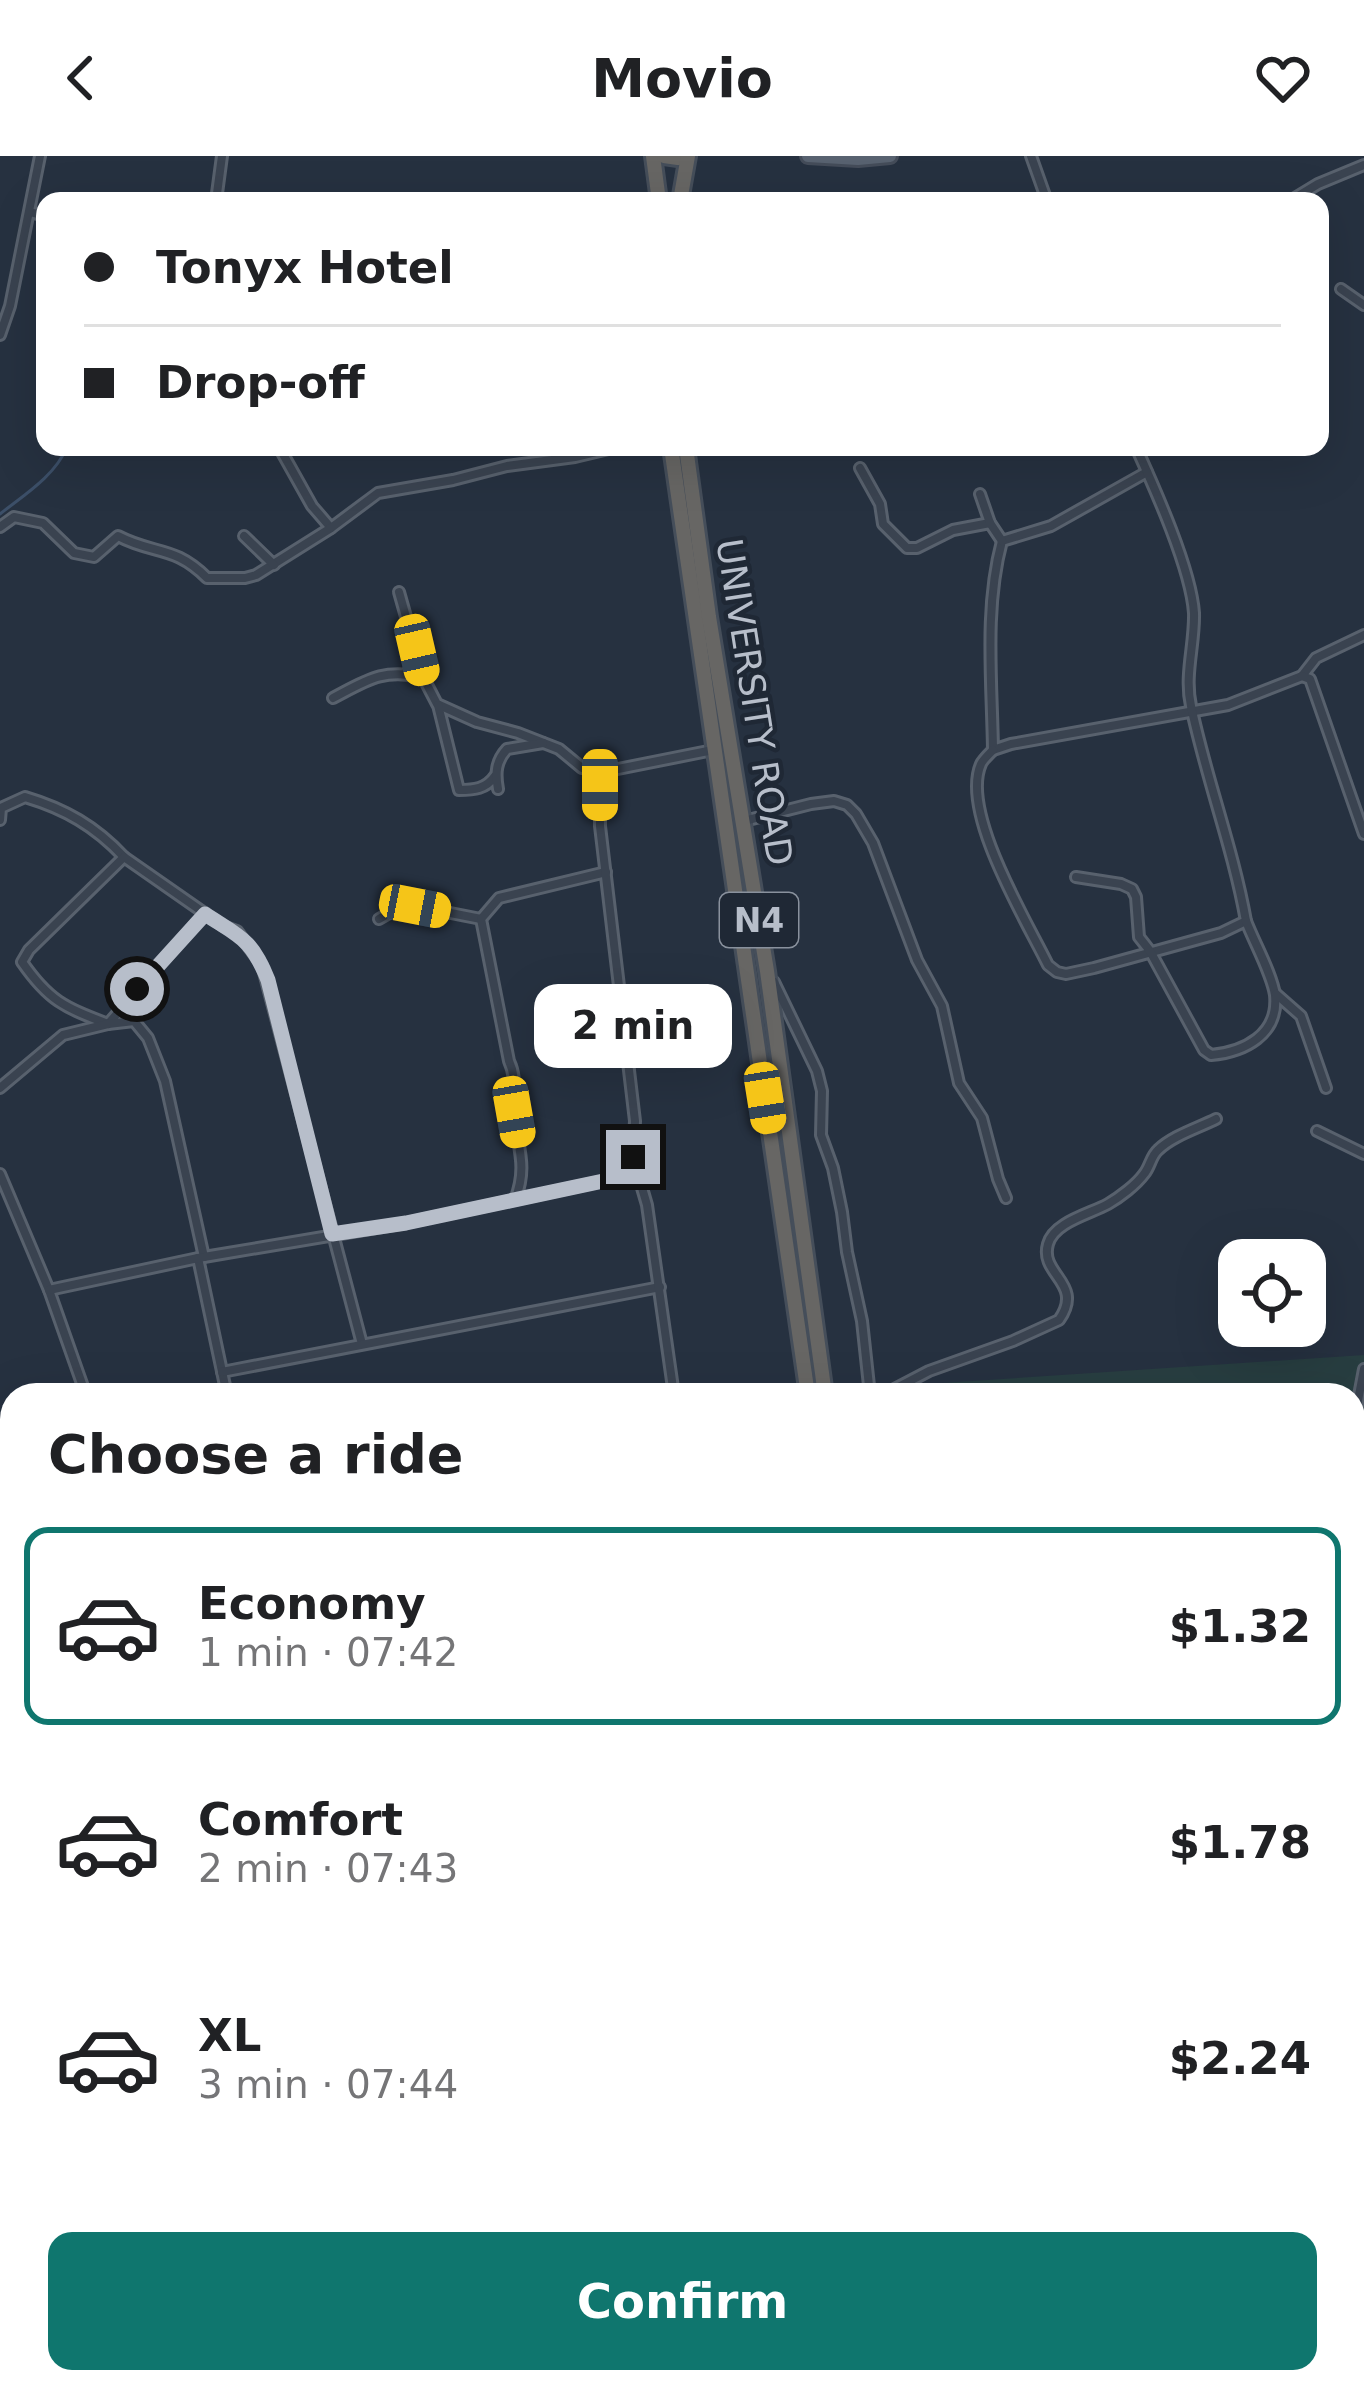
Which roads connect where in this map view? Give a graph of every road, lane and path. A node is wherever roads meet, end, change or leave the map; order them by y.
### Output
1 (40, 156) edge
2 (223, 156) edge
3 (653, 156) edge
4 (664, 156) edge
5 (687, 156) edge
6 (808, 156) edge
7 (890, 156) edge
8 (1031, 156) edge
9 (1364, 165) edge
10 (217, 192) edge
11 (658, 192) edge
12 (681, 192) edge
13 (1044, 192) edge
14 (1304, 192) edge
15 (30, 212) junction
16 (36, 214) edge
17 (1341, 289) dead end
18 (1364, 305) edge
19 (5, 307) edge
20 (0, 335) edge
21 (284, 456) edge
22 (568, 456) edge
23 (671, 456) edge
24 (687, 456) edge
25 (1140, 456) edge
26 (860, 468) dead end
27 (1148, 472) junction
28 (980, 494) dead end
29 (990, 523) junction
30 (0, 527) edge
31 (331, 528) junction
32 (244, 536) dead end
33 (1002, 541) junction
34 (274, 566) junction
35 (399, 592) dead end
36 (1364, 635) edge
37 (1302, 676) junction
38 (423, 677) junction
39 (334, 698) dead end
40 (437, 704) junction
41 (1192, 712) junction
42 (518, 733) junction
43 (544, 743) junction
44 (507, 749) junction
45 (713, 750) junction
46 (993, 750) junction
47 (608, 771) junction
48 (495, 776) junction
49 (498, 790) dead end
50 (0, 820) edge
51 (744, 821) junction
52 (1364, 834) edge
53 (124, 856) junction
54 (606, 872) junction
55 (1076, 877) dead end
56 (205, 914) junction
57 (380, 919) dead end
58 (482, 919) junction
59 (1246, 921) junction
60 (1150, 951) junction
61 (767, 971) junction
62 (1275, 994) junction
63 (108, 1024) junction
64 (0, 1088) edge
65 (1326, 1088) dead end
66 (1216, 1119) dead end
67 (1317, 1131) dead end
68 (1364, 1154) edge
69 (633, 1157) junction
70 (0, 1174) edge
71 (1006, 1198) dead end
72 (514, 1200) junction
73 (332, 1234) junction
74 (201, 1257) junction
75 (660, 1287) junction
76 (49, 1290) junction
77 (362, 1344) junction
78 (222, 1372) junction
79 (82, 1383) edge
80 (224, 1383) edge
81 (672, 1383) edge
82 (806, 1383) edge
83 (823, 1383) edge
84 (870, 1383) edge
85 (906, 1383) edge

1 - 15 street
2 - 10 street
3 - 11 highway
4 - 5 highway
5 - 12 highway
6 - 7 main road
8 - 13 street
9 - 14 street
15 - 16 street
15 - 19 street
17 - 18 street
19 - 20 street
21 - 31 street
22 - 31 street
23 - 45 highway, UNIVERSITY ROAD / N4
24 - 51 highway, UNIVERSITY ROAD / N4
25 - 27 street
26 - 29 street
27 - 33 street
27 - 41 street
28 - 29 street
29 - 33 street
30 - 34 street
31 - 34 street
32 - 34 street
33 - 46 street
35 - 38 street
36 - 37 street
37 - 41 street
37 - 52 street
38 - 39 street
38 - 40 street
40 - 42 street
40 - 48 street
41 - 46 street
41 - 59 street
42 - 43 street
42 - 44 street
43 - 44 street
43 - 47 street
44 - 48 street
45 - 47 street
45 - 82 highway, UNIVERSITY ROAD / N4
46 - 60 street
47 - 54 street
48 - 49 street
50 - 53 street
51 - 61 highway, UNIVERSITY ROAD / N4
51 - 71 street
53 - 56 street
53 - 63 street
54 - 58 street
54 - 69 street
55 - 60 street
56 - 63 street
56 - 73 street
57 - 58 street
58 - 72 street
59 - 60 street
59 - 62 street
60 - 62 street
61 - 83 highway, UNIVERSITY ROAD / N4
61 - 84 street
62 - 65 street
63 - 64 street
63 - 74 street
66 - 85 street
67 - 68 street
69 - 72 street
69 - 75 street
70 - 76 street
72 - 73 street
73 - 74 street
73 - 77 street
74 - 76 street
74 - 78 street
75 - 77 street
75 - 81 street
76 - 79 street
77 - 78 street
78 - 80 street

